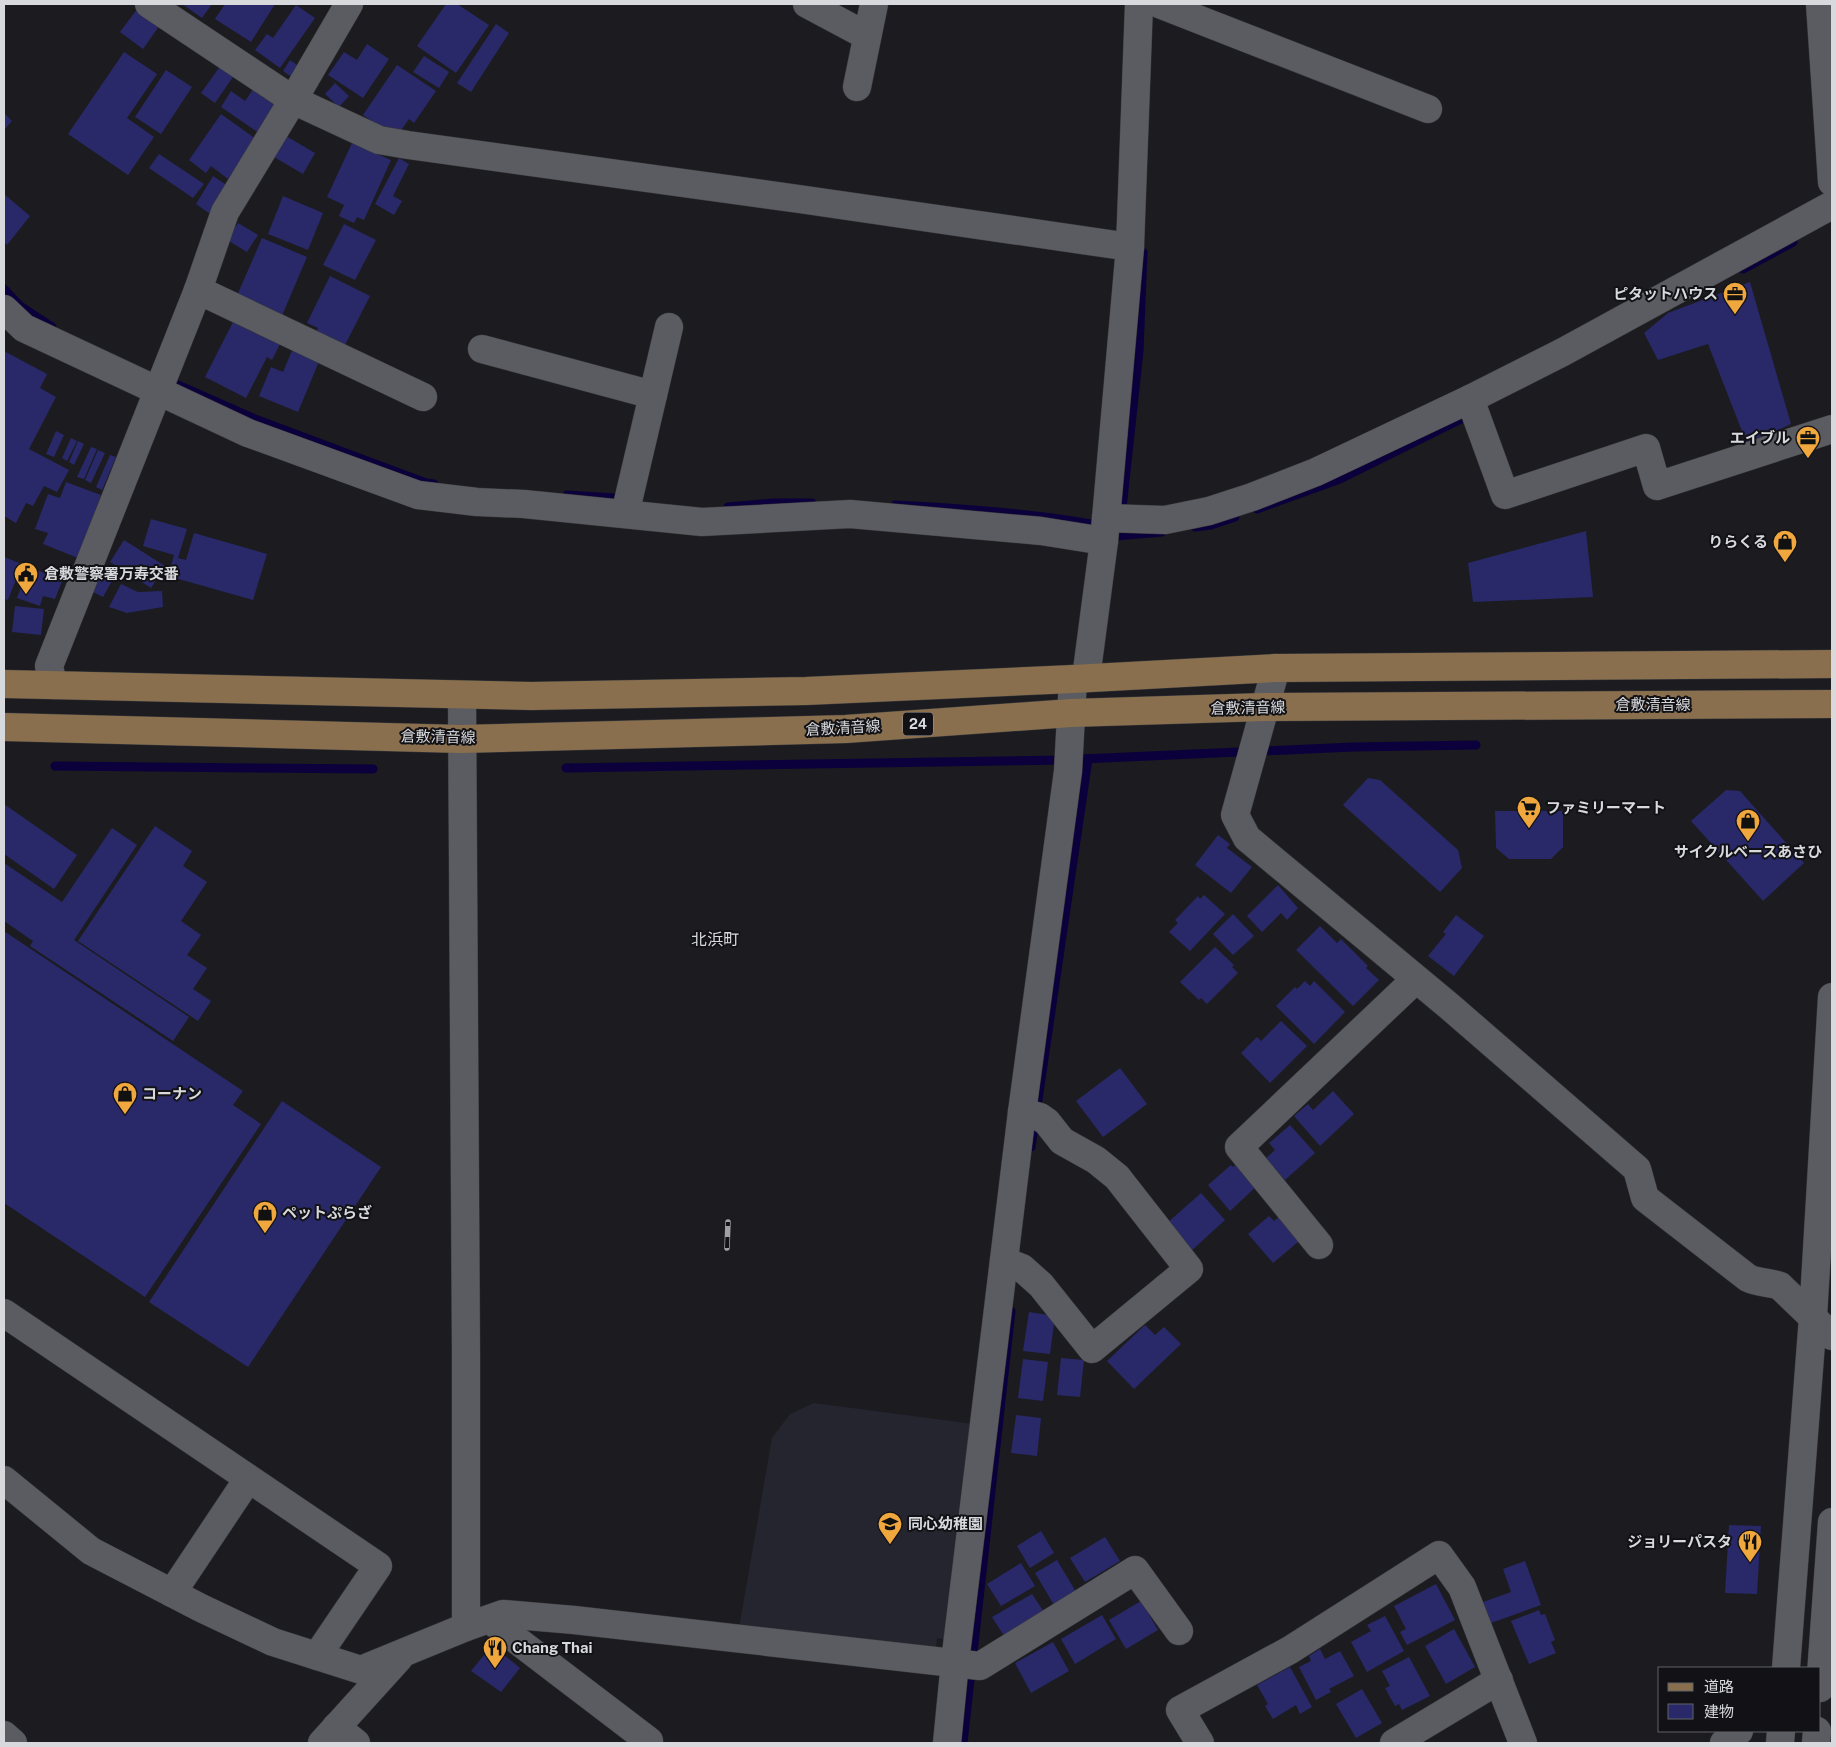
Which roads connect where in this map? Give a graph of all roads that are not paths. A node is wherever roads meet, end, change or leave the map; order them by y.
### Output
1 (148, 4) edge
2 (349, 4) edge
3 (807, 4) edge
4 (874, 4) edge
5 (1820, 4) edge
6 (1154, 5) edge
7 (867, 36) junction
8 (857, 87) dead end
9 (293, 100) junction
10 (1428, 109) dead end
11 (1832, 182) edge
12 (1832, 205) edge
13 (1130, 247) junction
14 (198, 290) junction
15 (4, 308) edge
16 (669, 328) dead end
17 (482, 349) dead end
18 (158, 391) junction
19 (653, 395) junction
20 (423, 397) dead end
21 (1470, 399) junction
22 (1832, 429) edge
23 (625, 514) junction
24 (1114, 524) junction
25 (1832, 664) edge
26 (1276, 668) junction
27 (1080, 679) junction
28 (4, 684) edge
29 (53, 685) junction
30 (462, 696) junction
31 (1832, 704) edge
32 (1265, 706) junction
33 (1071, 714) junction
34 (4, 727) edge
35 (461, 739) junction
36 (1416, 979) junction
37 (1832, 997) edge
38 (1032, 1114) junction
39 (1319, 1245) dead end
40 (1013, 1264) junction
41 (4, 1314) edge
42 (1813, 1317) junction
43 (1832, 1336) edge
44 (248, 1479) junction
45 (4, 1480) edge
46 (1832, 1522) edge
47 (172, 1593) junction
48 (478, 1623) junction
49 (1179, 1631) dead end
50 (403, 1653) junction
51 (317, 1656) junction
52 (965, 1663) junction
53 (1786, 1667) edge
54 (1821, 1674) edge
55 (1498, 1680) junction
56 (1737, 1732) edge
57 (4, 1735) edge
58 (338, 1738) edge
59 (649, 1742) dead end
60 (13, 1743) edge
61 (946, 1743) edge
62 (1200, 1743) edge
63 (1394, 1743) edge
64 (1523, 1743) edge
65 (1724, 1743) edge

1 - 9 street
2 - 9 street
3 - 7 street
4 - 7 street
5 - 11 street
6 - 10 street
6 - 13 street
7 - 8 street
9 - 13 street
9 - 14 street
12 - 21 street
13 - 24 street
14 - 18 street
14 - 20 street
15 - 18 street
16 - 19 street
17 - 19 street
18 - 23 street
18 - 29 street
19 - 23 street
21 - 22 street
21 - 24 street
23 - 24 street
24 - 27 street
25 - 26 main road
26 - 27 main road
26 - 32 street
27 - 30 main road
27 - 33 street
28 - 29 main road
29 - 30 main road
30 - 35 street
31 - 32 main road, 倉敷清音線 / 24
32 - 33 main road, 倉敷清音線 / 24
32 - 36 street
33 - 35 main road, 倉敷清音線 / 24
33 - 38 street
34 - 35 main road, 倉敷清音線 / 24
35 - 48 street
36 - 39 street
36 - 42 street
37 - 42 street
38 - 40 street
38 - 40 street
40 - 52 street
41 - 44 street
42 - 43 street
42 - 53 street
44 - 47 street
44 - 51 street
45 - 47 street
46 - 54 street
47 - 51 street
48 - 50 street
48 - 52 street
48 - 59 street
49 - 52 street
50 - 51 street
50 - 58 street
52 - 61 street
55 - 62 street
55 - 63 street
55 - 64 street
56 - 65 street
57 - 60 street

